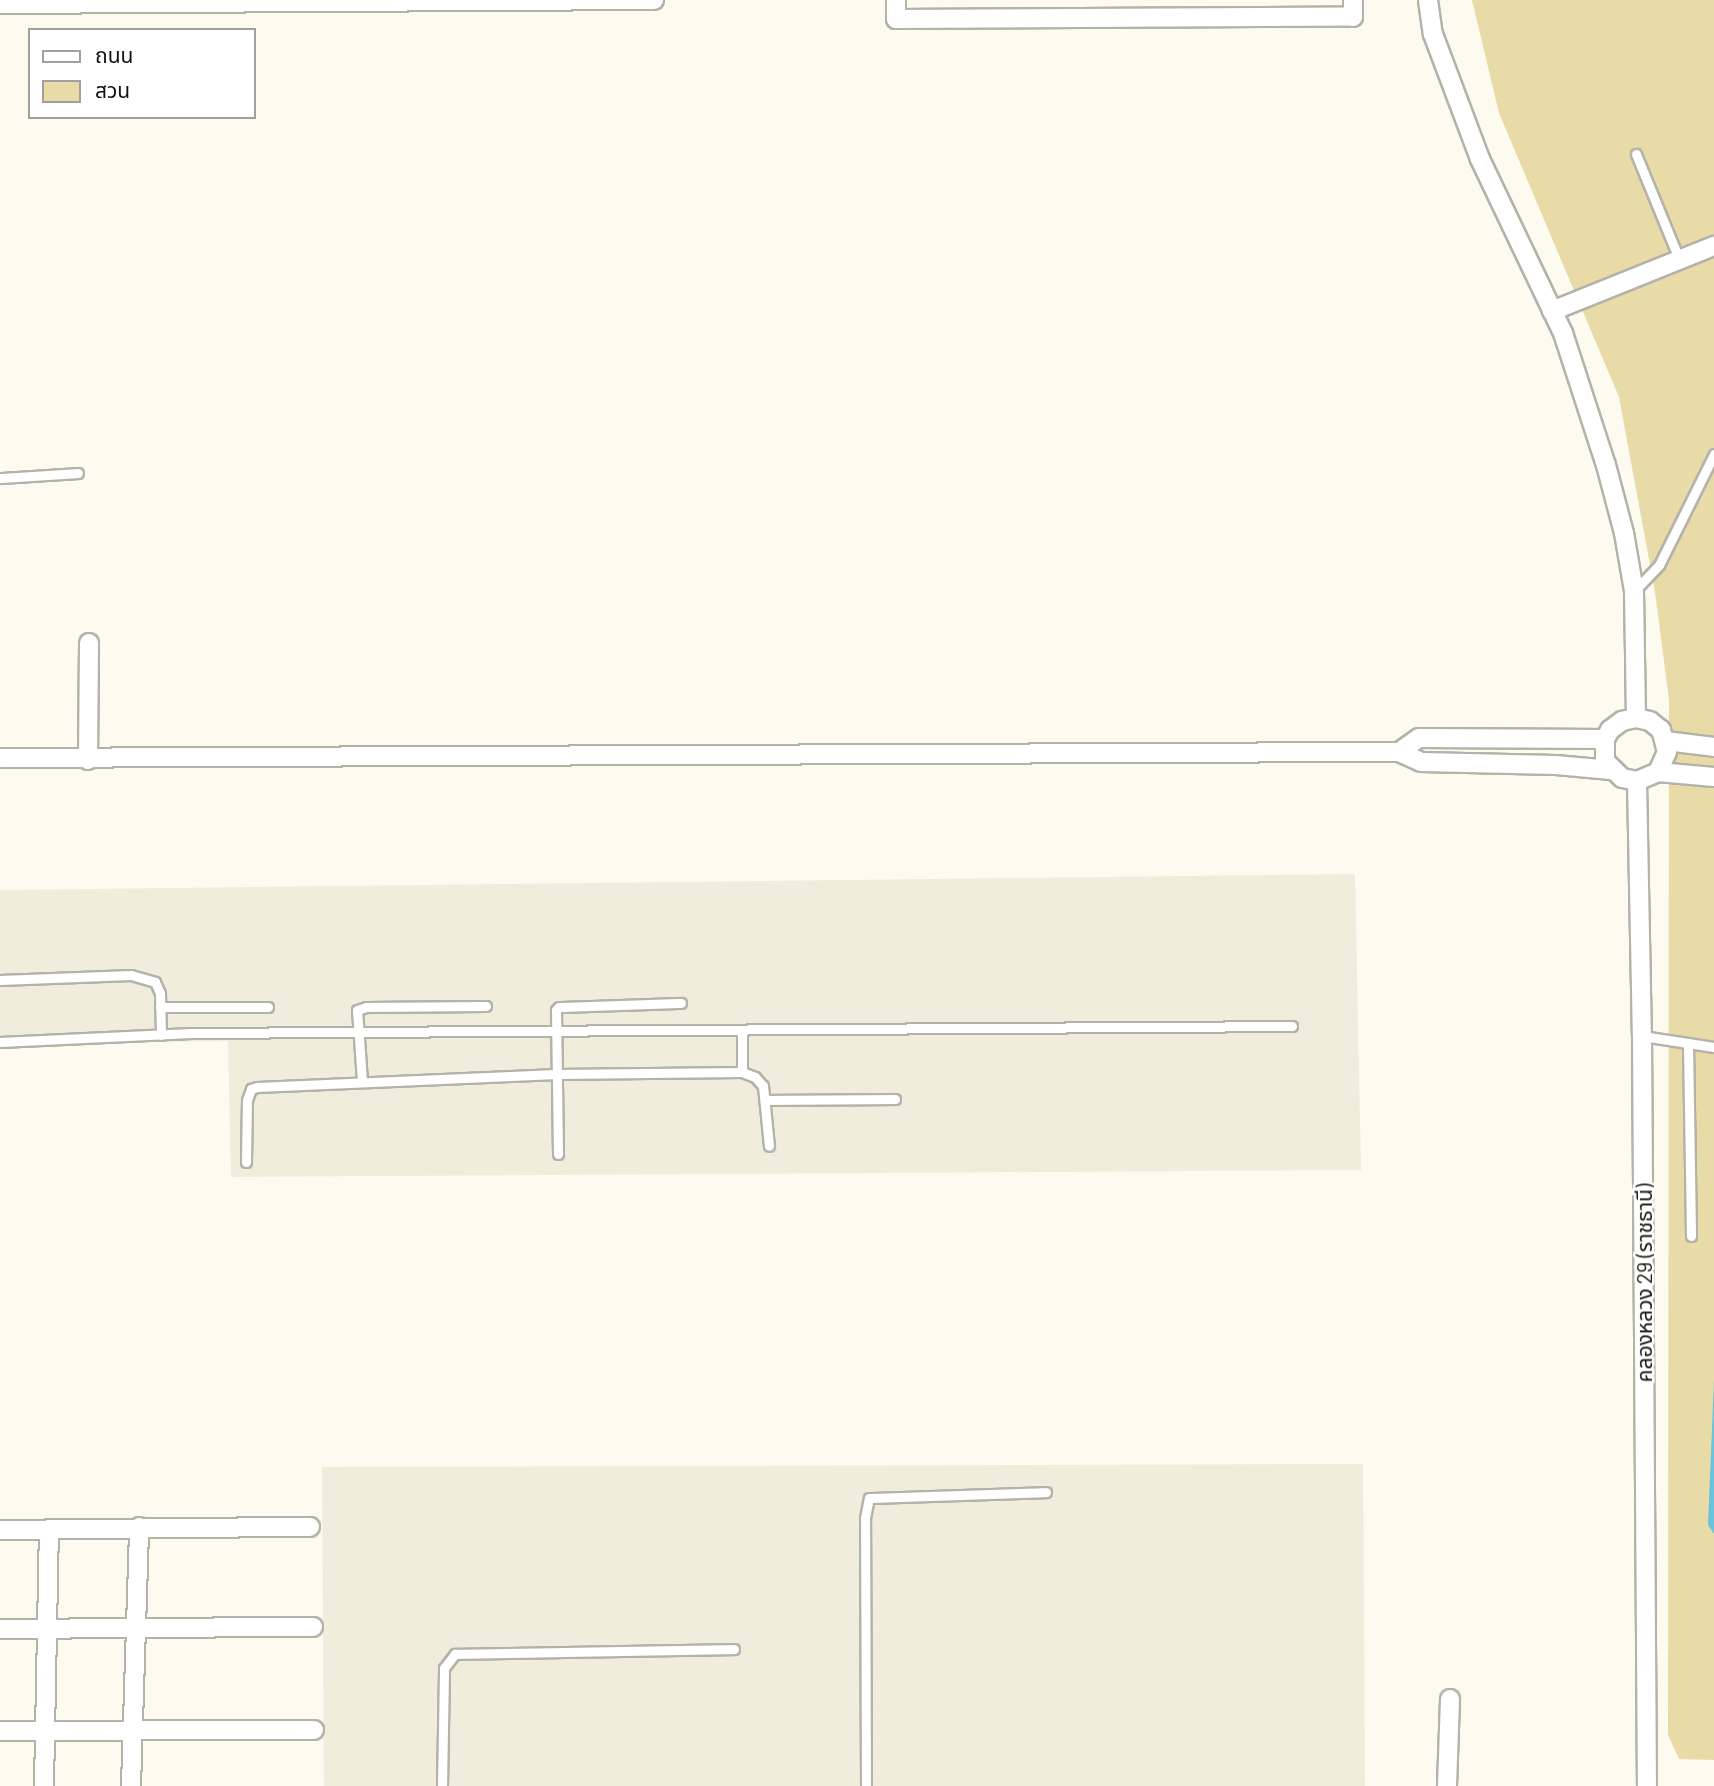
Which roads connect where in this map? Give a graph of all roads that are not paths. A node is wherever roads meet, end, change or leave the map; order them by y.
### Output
1 (654, 0) edge
2 (896, 0) edge
3 (1353, 0) edge
4 (1428, 0) edge
5 (111, 2) edge
6 (154, 2) edge
7 (202, 2) edge
8 (0, 4) edge
9 (1636, 154) dead end
10 (1714, 246) edge
11 (1679, 259) junction
12 (1552, 311) junction
13 (1714, 454) edge
14 (78, 473) dead end
15 (0, 478) edge
16 (1634, 591) junction
17 (89, 643) dead end
18 (1636, 718) junction
19 (1605, 739) junction
20 (1666, 741) junction
21 (1714, 747) edge
22 (1399, 752) junction
23 (0, 758) edge
24 (88, 760) junction
25 (1611, 770) junction
26 (1658, 772) junction
27 (1714, 777) edge
28 (1637, 781) junction
29 (0, 980) edge
30 (681, 1003) dead end
31 (486, 1006) dead end
32 (160, 1007) junction
33 (268, 1007) dead end
34 (1293, 1026) dead end
35 (741, 1030) junction
36 (555, 1031) junction
37 (357, 1032) junction
38 (161, 1035) junction
39 (1642, 1036) junction
40 (0, 1042) edge
41 (1688, 1043) junction
42 (1714, 1047) edge
43 (741, 1072) junction
44 (557, 1074) junction
45 (362, 1081) junction
46 (895, 1099) dead end
47 (766, 1100) junction
48 (769, 1146) dead end
49 (558, 1154) dead end
50 (246, 1162) dead end
51 (1691, 1236) dead end
52 (1046, 1492) dead end
53 (139, 1527) junction
54 (310, 1527) dead end
55 (0, 1530) edge
56 (49, 1530) junction
57 (136, 1627) junction
58 (313, 1627) dead end
59 (48, 1628) junction
60 (0, 1629) edge
61 (734, 1649) dead end
62 (1450, 1699) dead end
63 (133, 1730) junction
64 (314, 1730) dead end
65 (0, 1731) edge
66 (44, 1731) junction
67 (44, 1786) edge
68 (131, 1786) edge
69 (442, 1786) edge
70 (866, 1786) edge
71 (1447, 1786) edge
72 (1647, 1786) edge

1 - 7 street
2 - 3 street
4 - 12 street
5 - 6 street
5 - 8 street
6 - 7 street
9 - 11 lane
10 - 11 street
11 - 12 street
12 - 16 street
13 - 16 lane
14 - 15 lane
16 - 18 street
17 - 24 street
18 - 19 street
18 - 20 street
19 - 22 street
19 - 25 street
20 - 21 street
20 - 26 street
22 - 24 street
22 - 25 street
23 - 24 street
25 - 28 street
26 - 27 street
26 - 28 street
28 - 39 street, คลองหลวง 29 (ราชธานี)
29 - 32 lane
30 - 36 lane
31 - 37 lane
32 - 33 lane
32 - 38 lane
34 - 35 lane
35 - 36 lane
35 - 43 lane
36 - 37 lane
36 - 44 lane
37 - 38 lane
37 - 45 lane
38 - 40 lane
39 - 41 lane
39 - 72 street, คลองหลวง 29 (ราชธานี)
41 - 42 lane
41 - 51 lane
43 - 44 lane
43 - 47 lane
44 - 45 lane
44 - 49 lane
45 - 50 lane
46 - 47 lane
47 - 48 lane
52 - 70 lane
53 - 54 street
53 - 56 street
53 - 57 street
55 - 56 street
56 - 59 street
57 - 58 street
57 - 59 street
57 - 63 street
59 - 60 street
59 - 66 street
61 - 69 lane
62 - 71 street
63 - 64 street
63 - 66 street
63 - 68 street
65 - 66 street
66 - 67 street

